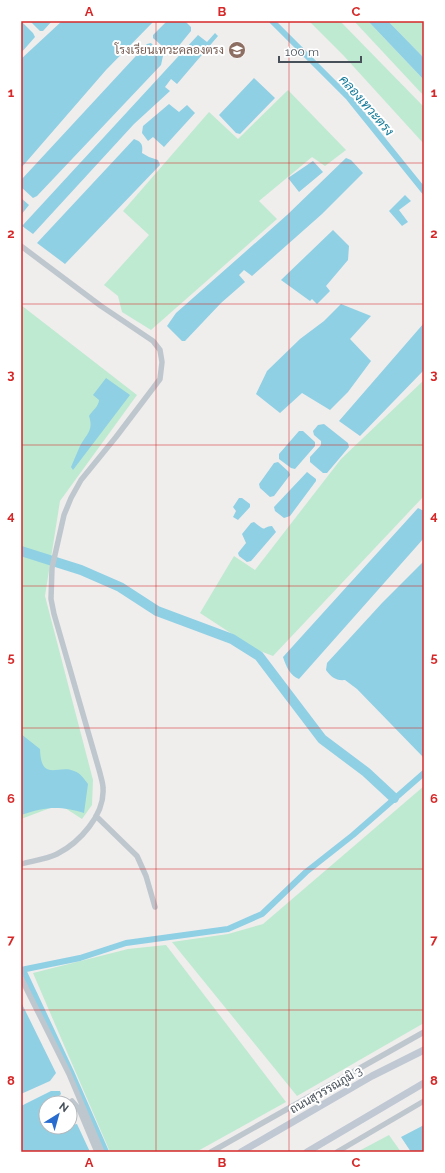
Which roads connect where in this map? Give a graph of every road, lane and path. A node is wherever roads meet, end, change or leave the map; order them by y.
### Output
1 (21, 246) edge
2 (96, 816) junction
3 (21, 864) edge
4 (155, 907) dead end
5 (21, 978) edge
6 (424, 1032) edge
7 (424, 1050) edge
8 (424, 1083) edge
9 (424, 1088) edge
10 (408, 1094) junction
11 (424, 1101) edge
12 (78, 1108) edge
13 (97, 1152) edge
14 (102, 1152) edge
15 (211, 1152) edge
16 (241, 1152) edge
17 (307, 1152) edge
18 (337, 1152) edge

1 - 2 street
2 - 3 street
2 - 4 street
5 - 14 street
6 - 15 street
7 - 16 main road, ถนนสุวรรณภูมิ 3
8 - 10 main road
9 - 10 main road
10 - 17 main road
11 - 18 street
12 - 13 street

